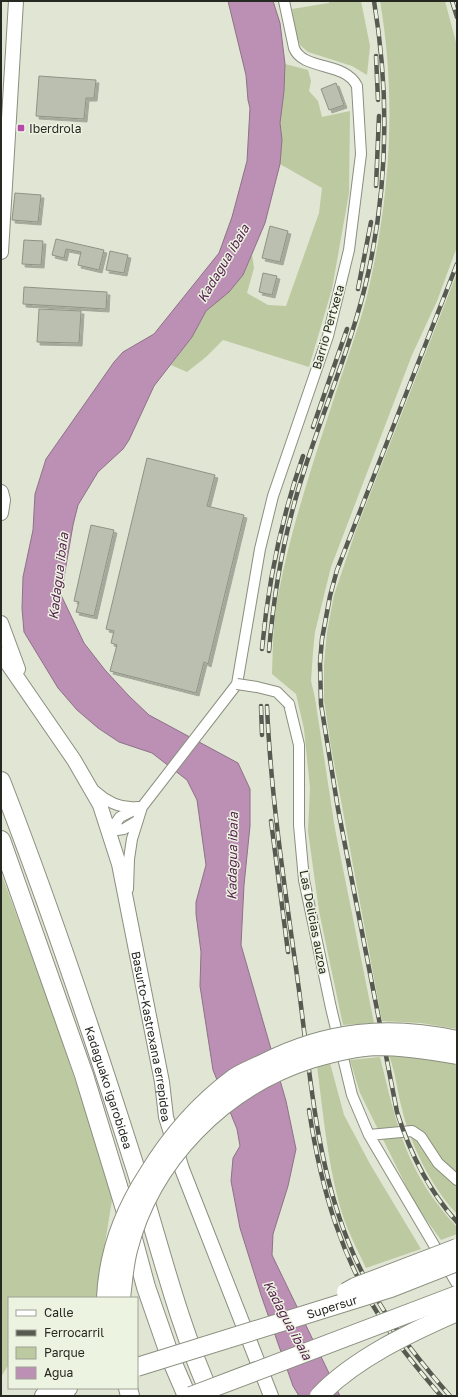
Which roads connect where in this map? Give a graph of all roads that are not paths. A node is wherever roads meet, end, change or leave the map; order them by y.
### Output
1 (16, 1) edge
2 (284, 1) edge
3 (1, 252) edge
4 (1, 492) edge
5 (1, 513) edge
6 (1, 623) edge
7 (1, 654) edge
8 (23, 684) junction
9 (237, 684) junction
10 (1, 781) edge
11 (90, 787) junction
12 (141, 807) junction
13 (136, 821) junction
14 (110, 831) junction
15 (1, 840) edge
16 (128, 910) junction
17 (457, 1040) edge
18 (457, 1055) edge
19 (369, 1135) junction
20 (457, 1180) edge
21 (457, 1248) edge
22 (457, 1262) edge
23 (457, 1284) edge
24 (457, 1295) edge
25 (106, 1297) edge
26 (121, 1297) edge
27 (457, 1312) edge
28 (308, 1313) junction
29 (138, 1367) edge
30 (65, 1389) edge
31 (44, 1396) edge
32 (187, 1396) edge
33 (191, 1396) edge
34 (212, 1396) edge
35 (271, 1396) edge
36 (319, 1396) edge

1 - 3 street
2 - 9 street, Barrio Pertxeta
4 - 5 street
6 - 8 street, Basurto-Kastrexana errepidea
7 - 8 street, Basurto-Kastrexana errepidea
8 - 11 street, Basurto-Kastrexana errepidea
9 - 12 street
9 - 19 street, Las Delicias auzoa, bridge
10 - 34 highway, Kadaguako igarobidea
11 - 12 street
11 - 14 street, Basurto-Kastrexana errepidea
12 - 13 street
12 - 14 street
13 - 14 street
13 - 16 street
14 - 16 street, Basurto-Kastrexana errepidea
15 - 32 highway, Kadaguako igarobidea
16 - 35 street, Basurto-Kastrexana errepidea
17 - 25 highway, bridge
18 - 26 highway, bridge
19 - 20 street
19 - 23 street, Las Delicias auzoa
21 - 28 highway, bridge
22 - 28 highway, Supersur, bridge
24 - 33 highway, bridge
27 - 36 highway, bridge
28 - 29 highway, Supersur, bridge
30 - 31 highway

